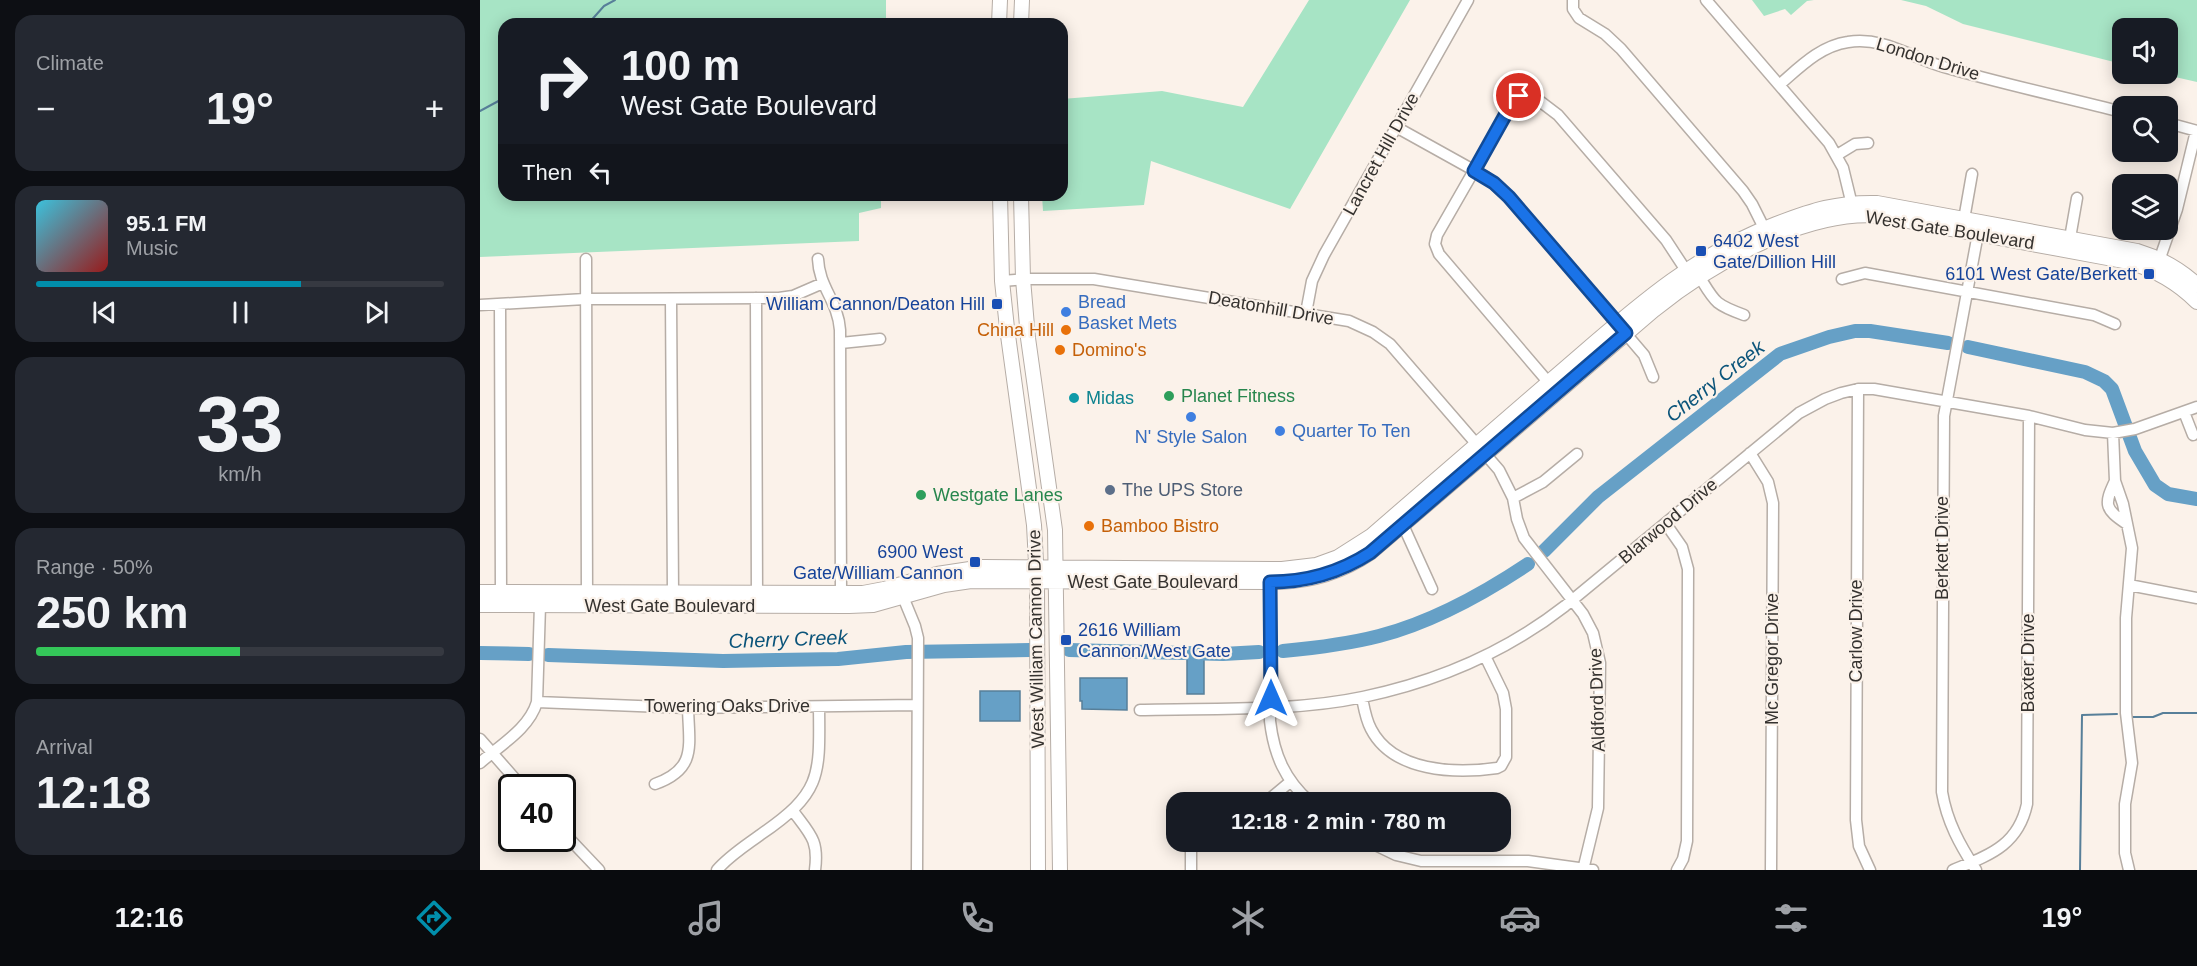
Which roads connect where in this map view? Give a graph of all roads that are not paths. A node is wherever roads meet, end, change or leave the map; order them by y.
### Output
1 (1000, 0) edge
2 (1022, 0) edge
3 (1468, 0) edge
4 (1573, 0) edge
5 (1706, 0) edge
6 (999, 18) edge
7 (1021, 18) edge
8 (1779, 85) junction
9 (2112, 109) edge
10 (2178, 126) edge
11 (1396, 127) junction
12 (2196, 131) edge
13 (1868, 143) dead end
14 (1837, 155) junction
15 (1474, 171) junction
16 (1972, 174) dead end
17 (2077, 198) dead end
18 (1000, 201) edge
19 (1021, 201) edge
20 (1853, 209) junction
21 (1963, 224) junction
22 (1979, 227) junction
23 (1764, 228) junction
24 (2070, 238) junction
25 (2160, 258) junction
26 (586, 259) dead end
27 (818, 259) dead end
28 (1685, 269) junction
29 (1699, 276) junction
30 (1023, 279) junction
31 (1842, 279) dead end
32 (1002, 281) junction
33 (823, 283) junction
34 (2197, 285) edge
35 (1968, 292) junction
36 (756, 298) junction
37 (585, 299) junction
38 (671, 299) junction
39 (2197, 302) edge
40 (500, 304) junction
41 (480, 305) edge
42 (1306, 313) junction
43 (1744, 315) dead end
44 (2115, 324) dead end
45 (1622, 328) junction
46 (880, 339) dead end
47 (841, 343) junction
48 (1653, 377) dead end
49 (1549, 383) junction
50 (1858, 389) junction
51 (1947, 400) junction
52 (2197, 406) edge
53 (2184, 412) junction
54 (2029, 416) junction
55 (2117, 432) junction
56 (2193, 435) dead end
57 (1042, 442) junction
58 (1022, 447) junction
59 (1482, 448) junction
60 (1750, 453) junction
61 (1577, 454) dead end
62 (1513, 498) junction
63 (1666, 524) junction
64 (1403, 525) junction
65 (1185, 568) junction
66 (1037, 575) junction
67 (1056, 575) junction
68 (1270, 576) junction
69 (1186, 582) junction
70 (2129, 585) junction
71 (1432, 589) dead end
72 (901, 591) junction
73 (480, 592) edge
74 (501, 592) junction
75 (673, 593) junction
76 (841, 593) junction
77 (2197, 598) edge
78 (587, 599) junction
79 (757, 600) junction
80 (1572, 601) junction
81 (480, 605) edge
82 (540, 605) junction
83 (1485, 656) junction
84 (1362, 698) junction
85 (537, 702) junction
86 (917, 705) junction
87 (819, 707) junction
88 (1270, 707) junction
89 (688, 708) junction
90 (1140, 710) dead end
91 (480, 739) edge
92 (492, 752) junction
93 (480, 763) edge
94 (511, 774) edge
95 (1290, 782) junction
96 (655, 784) dead end
97 (1278, 792) edge
98 (1300, 792) edge
99 (793, 811) junction
100 (576, 846) edge
101 (1191, 852) edge
102 (1390, 852) edge
103 (1974, 866) edge
104 (1587, 869) edge
105 (599, 870) edge
106 (717, 870) edge
107 (815, 870) edge
108 (917, 870) edge
109 (1038, 870) edge
110 (1060, 870) edge
111 (1191, 870) edge
112 (1677, 870) edge
113 (1771, 870) edge
114 (1870, 870) edge
115 (1953, 870) edge
116 (2129, 870) edge

1 - 6 main road
2 - 7 main road
3 - 11 street, Lancret Hill Drive
4 - 23 street
5 - 8 street
8 - 9 street, London Drive
8 - 14 street
10 - 12 street
11 - 15 street
11 - 42 street, Lancret Hill Drive
12 - 25 street
13 - 14 street
14 - 20 street
15 - 28 street
15 - 45 street
15 - 49 street
16 - 21 street
17 - 24 street
18 - 32 main road, West William Cannon Drive
19 - 30 main road, West William Cannon Drive
20 - 21 main road, West Gate Boulevard
20 - 23 main road, West Gate Boulevard
20 - 29 main road, West Gate Boulevard
21 - 22 main road, West Gate Boulevard
22 - 24 main road, West Gate Boulevard
22 - 35 street, Berkett Drive
22 - 39 main road, West Gate Boulevard
23 - 28 main road, West Gate Boulevard
24 - 25 main road, West Gate Boulevard
25 - 34 main road, West Gate Boulevard
26 - 37 street
27 - 33 street
28 - 45 main road, West Gate Boulevard
29 - 43 street
29 - 45 main road, West Gate Boulevard
30 - 32 street, Deatonhill Drive
30 - 42 street, Deatonhill Drive
30 - 57 main road, West William Cannon Drive
31 - 35 street
32 - 58 main road, West William Cannon Drive
33 - 36 street
33 - 47 street
35 - 44 street
35 - 51 street, Berkett Drive
36 - 38 street
36 - 79 street
37 - 38 street
37 - 40 street
37 - 78 street
38 - 75 street
40 - 41 street
40 - 74 street
42 - 59 street, Deatonhill Drive
45 - 48 street
45 - 49 main road, West Gate Boulevard
45 - 59 main road, West Gate Boulevard
46 - 47 street
47 - 76 street
49 - 59 main road, West Gate Boulevard
50 - 51 street, Blarwood Drive
50 - 60 street, Blarwood Drive
50 - 114 street, Carlow Drive
51 - 54 street, Blarwood Drive
51 - 103 street, Berkett Drive
52 - 53 street, Blarwood Drive
53 - 55 street, Blarwood Drive
53 - 56 street
54 - 55 street, Blarwood Drive
54 - 103 street, Baxter Drive
55 - 70 street
57 - 58 main road
57 - 67 main road, West William Cannon Drive
58 - 66 main road, West William Cannon Drive
59 - 62 street, Aldford Drive
59 - 64 main road, West Gate Boulevard
59 - 68 main road, West Gate Boulevard
60 - 63 street, Blarwood Drive
60 - 113 street, Mc Gregor Drive
61 - 62 street
62 - 80 street, Aldford Drive
63 - 80 street, Blarwood Drive
63 - 112 street
64 - 68 main road, West Gate Boulevard
64 - 71 street
65 - 67 main road, West Gate Boulevard
65 - 68 main road, West Gate Boulevard
65 - 69 main road
66 - 67 main road, West Gate Boulevard
66 - 72 main road, West Gate Boulevard
66 - 109 main road, West William Cannon Drive
67 - 69 main road, West Gate Boulevard
67 - 110 main road, West William Cannon Drive
68 - 69 main road, West Gate Boulevard
68 - 88 street
70 - 77 street
70 - 116 street
72 - 76 main road, West Gate Boulevard
72 - 79 main road, West Gate Boulevard
72 - 86 street
73 - 74 main road, West Gate Boulevard
74 - 78 main road, West Gate Boulevard
75 - 78 main road, West Gate Boulevard
75 - 79 main road, West Gate Boulevard
76 - 79 main road, West Gate Boulevard
78 - 79 main road, West Gate Boulevard
78 - 82 main road, West Gate Boulevard
80 - 83 street, Blarwood Drive
80 - 104 street, Aldford Drive
81 - 82 main road, West Gate Boulevard
82 - 85 street
83 - 84 street, Blarwood Drive
83 - 84 street
84 - 88 street, Blarwood Drive
85 - 89 street, Towering Oaks Drive
85 - 92 street
86 - 87 street, Towering Oaks Drive
86 - 108 street
87 - 89 street, Towering Oaks Drive
87 - 99 street
88 - 90 street, Blarwood Drive
88 - 95 street
89 - 96 street
91 - 92 street
92 - 93 street
92 - 94 street
95 - 97 street
95 - 98 street
99 - 106 street
99 - 107 street
100 - 105 street
101 - 111 street
102 - 104 street
103 - 115 street, Baxter Drive

